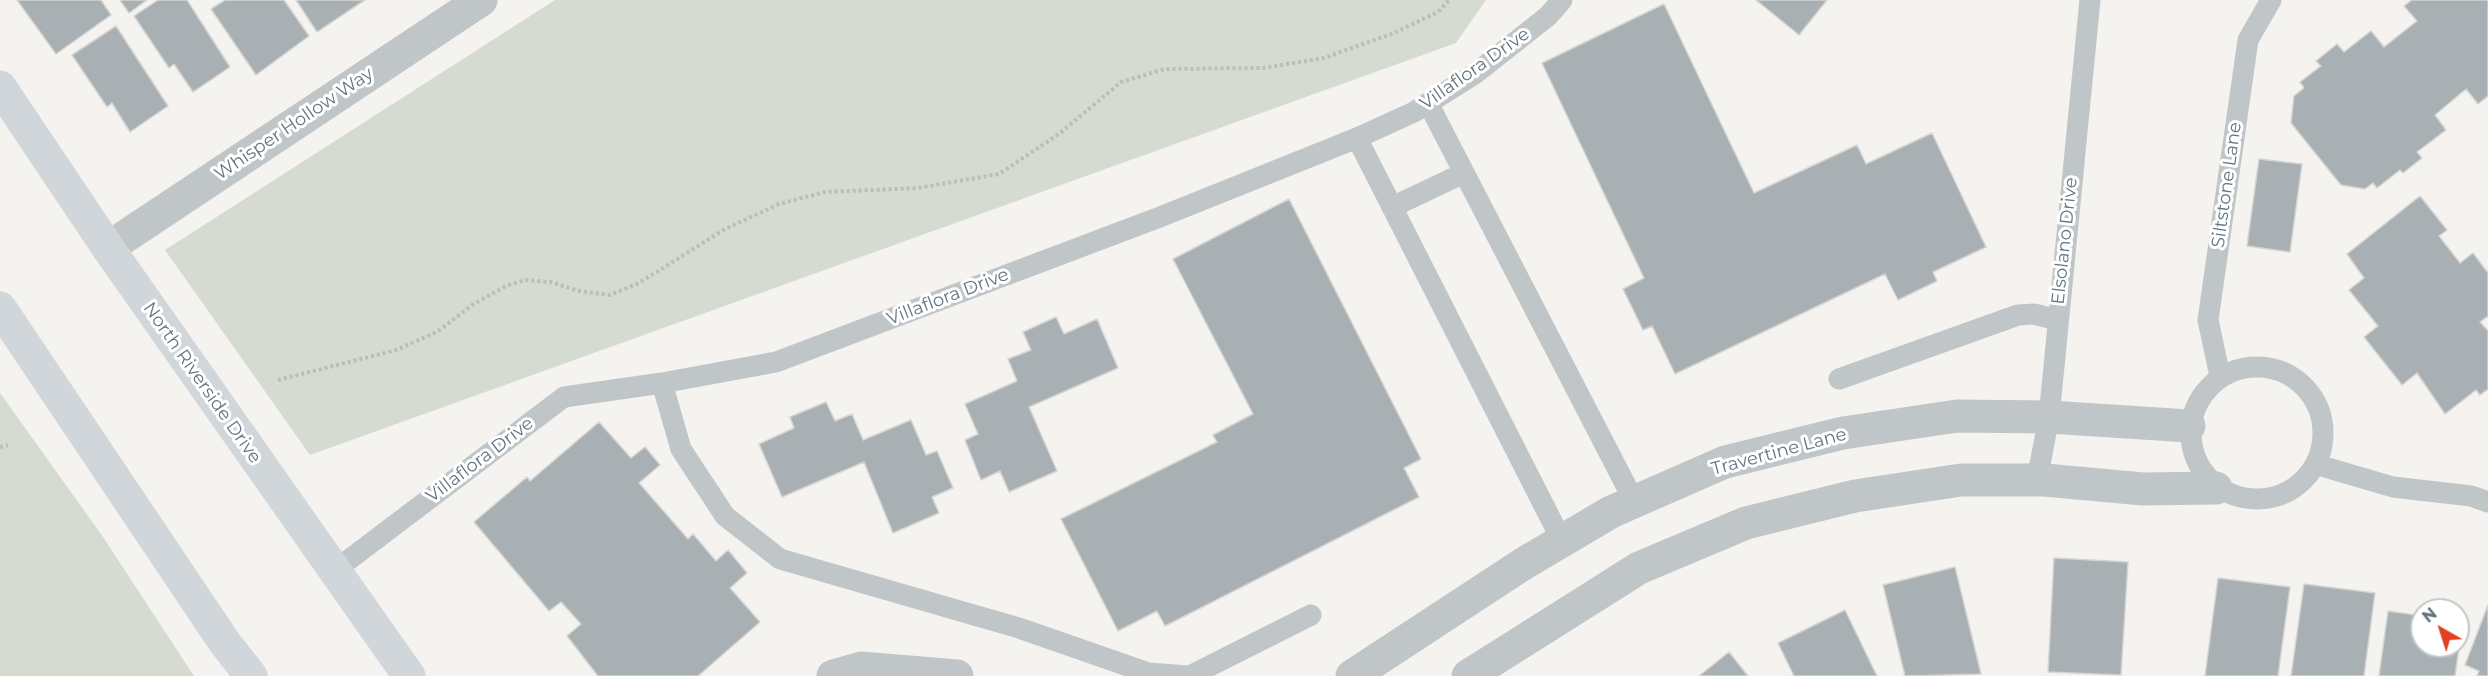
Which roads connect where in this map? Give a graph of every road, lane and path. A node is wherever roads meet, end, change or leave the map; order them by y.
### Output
1 (481, 0) edge
2 (1449, 0) edge
3 (1562, 0) edge
4 (2090, 0) edge
5 (2271, 0) edge
6 (0, 87) edge
7 (1428, 103) junction
8 (1357, 138) junction
9 (1464, 173) junction
10 (1392, 207) junction
11 (108, 248) junction
12 (0, 308) edge
13 (2057, 320) junction
14 (2220, 376) junction
15 (1839, 379) dead end
16 (278, 380) dead end
17 (662, 383) junction
18 (2049, 417) junction
19 (2189, 426) junction
20 (8, 445) dead end
21 (0, 447) edge
22 (2318, 465) junction
23 (2037, 480) junction
24 (2216, 488) junction
25 (1634, 501) junction
26 (2488, 502) edge
27 (1562, 541) junction
28 (334, 571) junction
29 (1311, 615) dead end
30 (251, 676) edge
31 (409, 676) edge
32 (833, 676) edge
33 (957, 676) edge
34 (1189, 676) edge
35 (1352, 676) edge
36 (1468, 676) edge

1 - 11 street, Whisper Hollow Way
2 - 16 path
3 - 7 lane, Villaflora Drive
4 - 13 lane, Elsolano Drive
5 - 14 lane, Siltstone Lane
6 - 11 main road, North Riverside Drive
7 - 8 lane, Villaflora Drive
7 - 9 lane
8 - 10 lane
8 - 17 lane, Villaflora Drive
9 - 10 lane
9 - 25 lane
10 - 27 lane
11 - 28 main road, North Riverside Drive
12 - 30 main road
13 - 15 lane
13 - 18 lane, Elsolano Drive
14 - 19 lane
14 - 22 lane
17 - 28 lane, Villaflora Drive
17 - 34 lane
18 - 19 street, Travertine Lane
18 - 23 lane, Elsolano Drive
18 - 25 street, Travertine Lane
19 - 24 lane
20 - 21 path
22 - 24 lane
22 - 26 lane
23 - 24 street
23 - 36 street
25 - 27 street, Travertine Lane
27 - 35 street, Travertine Lane
28 - 31 main road, North Riverside Drive
29 - 34 lane
32 - 33 street

